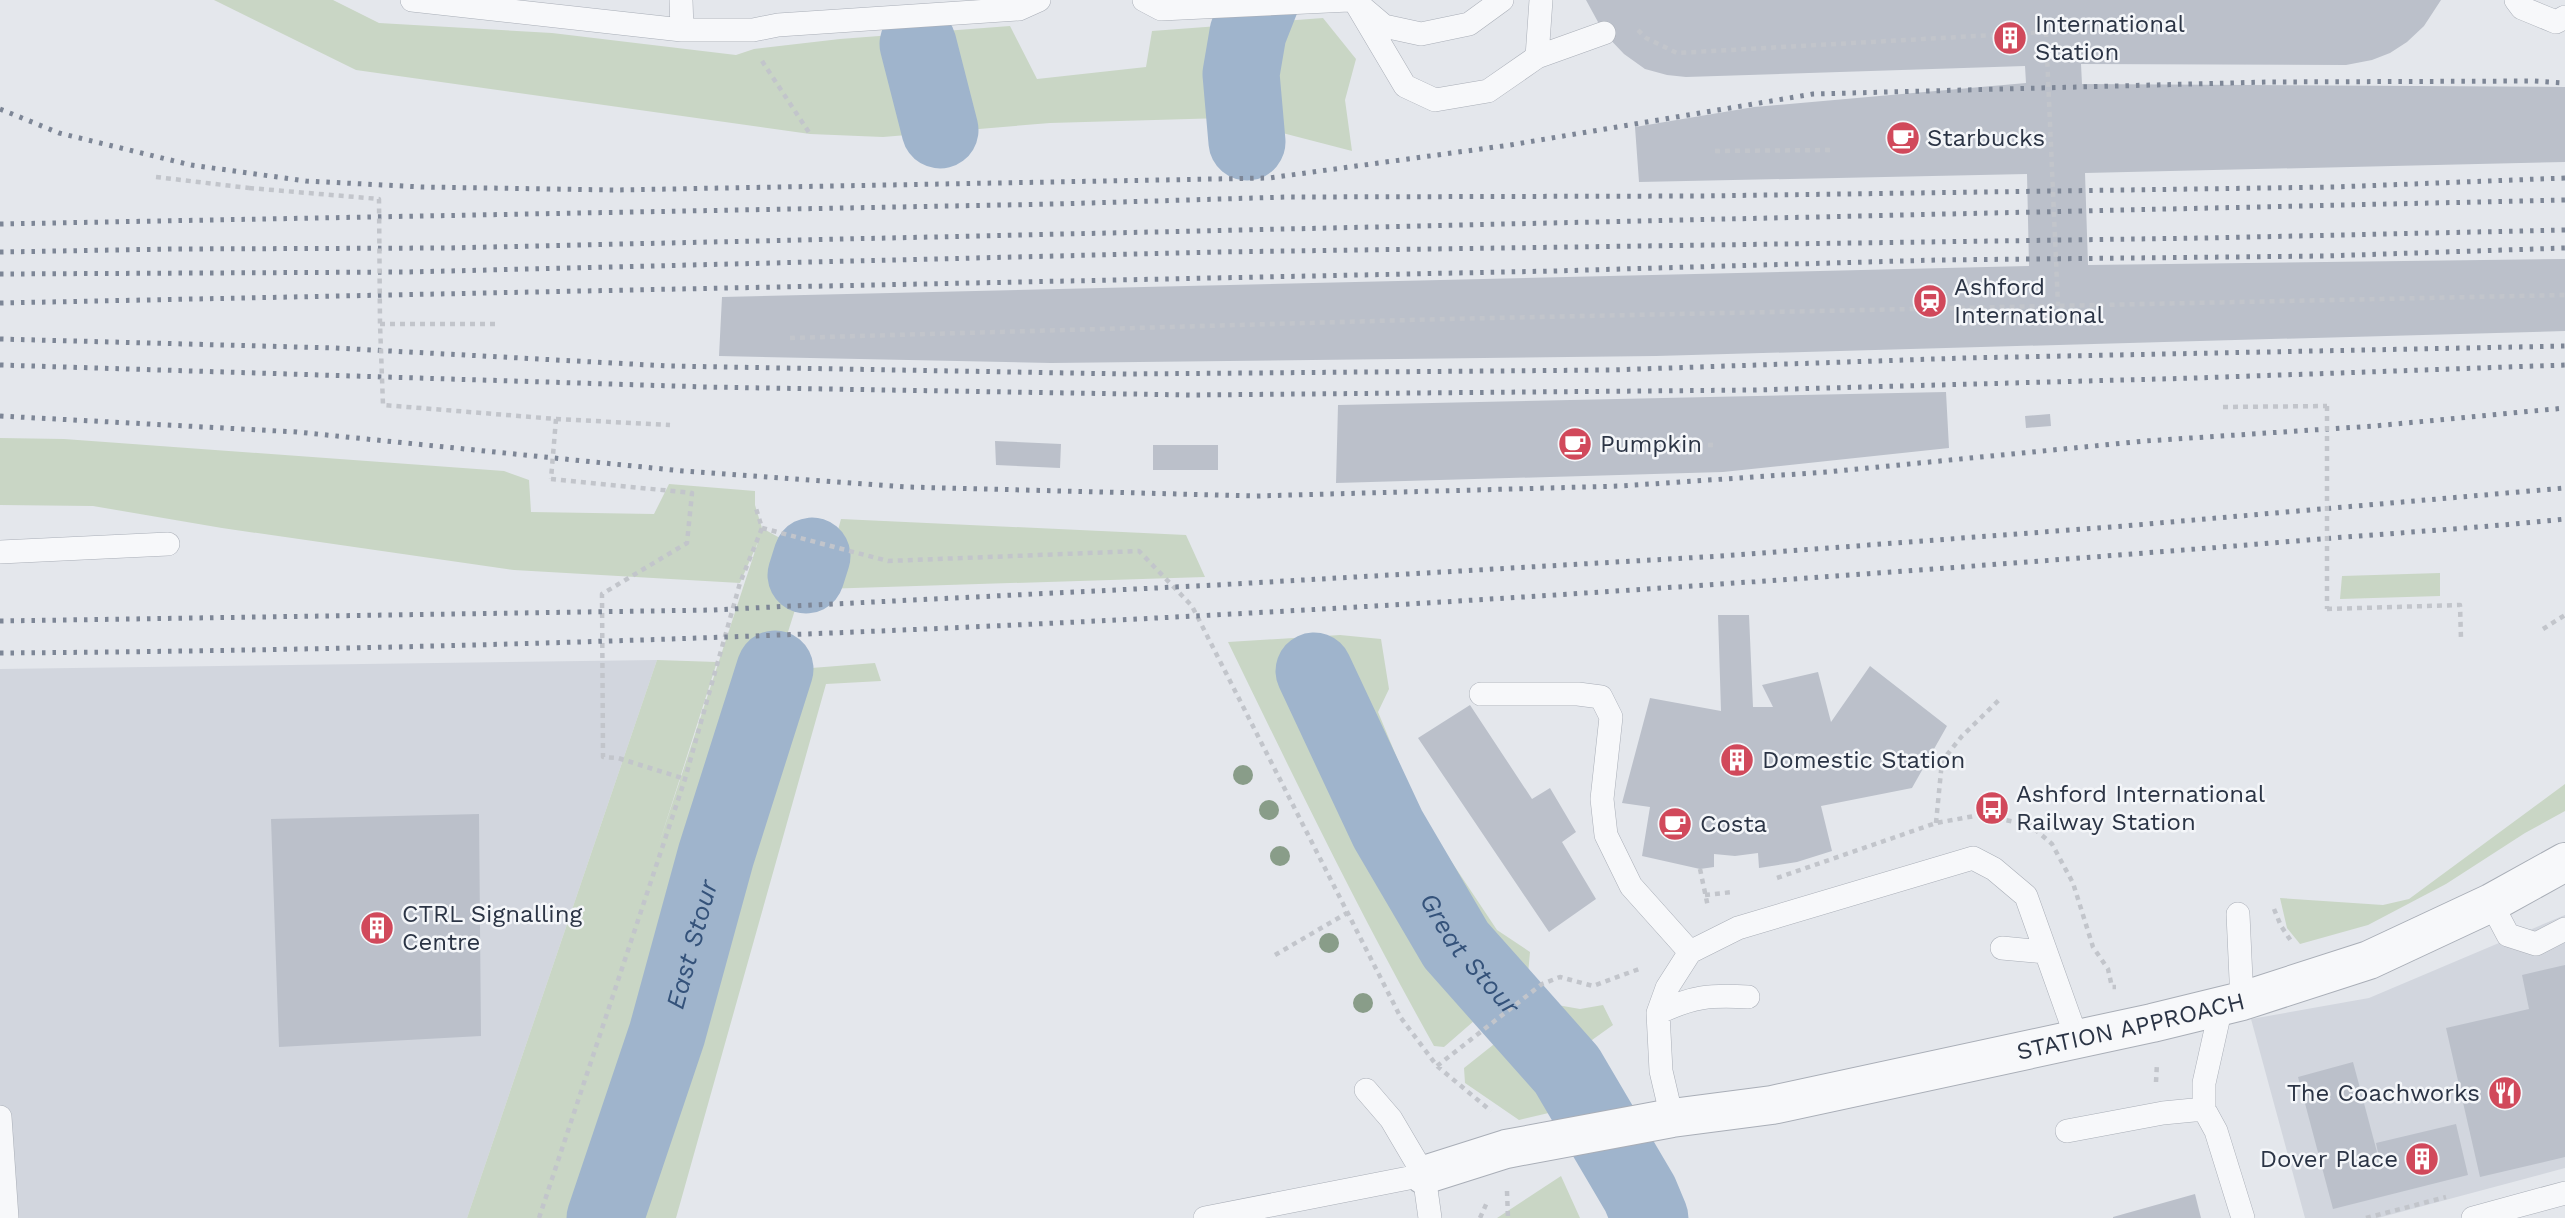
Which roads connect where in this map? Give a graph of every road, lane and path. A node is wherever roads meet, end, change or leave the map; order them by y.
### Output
1 (412, 0) edge
2 (681, 0) edge
3 (1039, 0) edge
4 (1144, 0) edge
5 (1352, 0) edge
6 (1502, 0) edge
7 (1541, 0) edge
8 (2516, 0) edge
9 (1323, 1) edge
10 (2565, 17) edge
11 (1630, 22) dead end
12 (682, 30) junction
13 (753, 30) junction
14 (1604, 33) dead end
15 (1538, 57) junction
16 (810, 134) dead end
17 (1831, 150) dead end
18 (1715, 151) dead end
19 (156, 177) dead end
20 (2565, 295) edge
21 (2058, 306) junction
22 (380, 324) junction
23 (498, 324) dead end
24 (790, 338) dead end
25 (2222, 407) dead end
26 (556, 419) junction
27 (670, 425) dead end
28 (1638, 444) dead end
29 (1713, 445) dead end
30 (755, 505) dead end
31 (762, 528) junction
32 (168, 544) dead end
33 (0, 552) edge
34 (2565, 615) edge
35 (2543, 629) dead end
36 (2461, 639) dead end
37 (1481, 694) dead end
38 (2001, 698) dead end
39 (685, 779) junction
40 (1936, 823) dead end
41 (2565, 862) edge
42 (2491, 903) junction
43 (1347, 913) junction
44 (2238, 914) dead end
45 (2565, 929) edge
46 (2002, 948) dead end
47 (1690, 952) junction
48 (2045, 952) junction
49 (1275, 955) dead end
50 (1593, 986) dead end
51 (1748, 997) dead end
52 (2231, 1004) junction
53 (1658, 1013) junction
54 (2077, 1039) junction
55 (2157, 1061) dead end
56 (1437, 1066) junction
57 (1366, 1090) dead end
58 (2156, 1094) dead end
59 (2204, 1109) junction
60 (0, 1117) edge
61 (1664, 1120) junction
62 (2067, 1131) dead end
63 (1518, 1146) junction
64 (1424, 1175) junction
65 (2565, 1193) edge
66 (7, 1218) edge
67 (539, 1218) edge
68 (1205, 1218) edge
69 (1430, 1218) edge
70 (2243, 1218) edge
71 (2473, 1218) edge

1 - 12 lane
2 - 12 lane
3 - 13 lane
4 - 9 lane
5 - 6 lane
5 - 9 lane
5 - 15 lane
7 - 15 lane
8 - 10 lane
11 - 21 path, bridge
12 - 13 lane
13 - 16 path
14 - 15 lane
17 - 18 path
19 - 22 path, bridge
20 - 21 path
21 - 24 path
22 - 23 path
22 - 26 path, bridge
25 - 36 path, bridge
26 - 27 path
26 - 39 path, bridge
28 - 29 path
30 - 31 path
31 - 39 path
31 - 43 path
32 - 33 lane
34 - 35 path
37 - 47 lane
38 - 40 path
39 - 67 path
41 - 42 street, STATION APPROACH
42 - 45 lane
42 - 52 street, STATION APPROACH
43 - 49 path
43 - 56 path
44 - 52 lane
46 - 48 lane
47 - 48 lane
47 - 53 lane
48 - 54 lane
50 - 56 path
51 - 53 lane
52 - 54 street, STATION APPROACH
52 - 59 lane
53 - 61 lane
54 - 61 street, STATION APPROACH
55 - 58 path
56 - 63 path
57 - 64 lane
59 - 62 lane
59 - 70 lane
60 - 66 lane
61 - 63 street, STATION APPROACH
63 - 64 street, STATION APPROACH
64 - 68 lane
64 - 69 lane
65 - 71 lane

